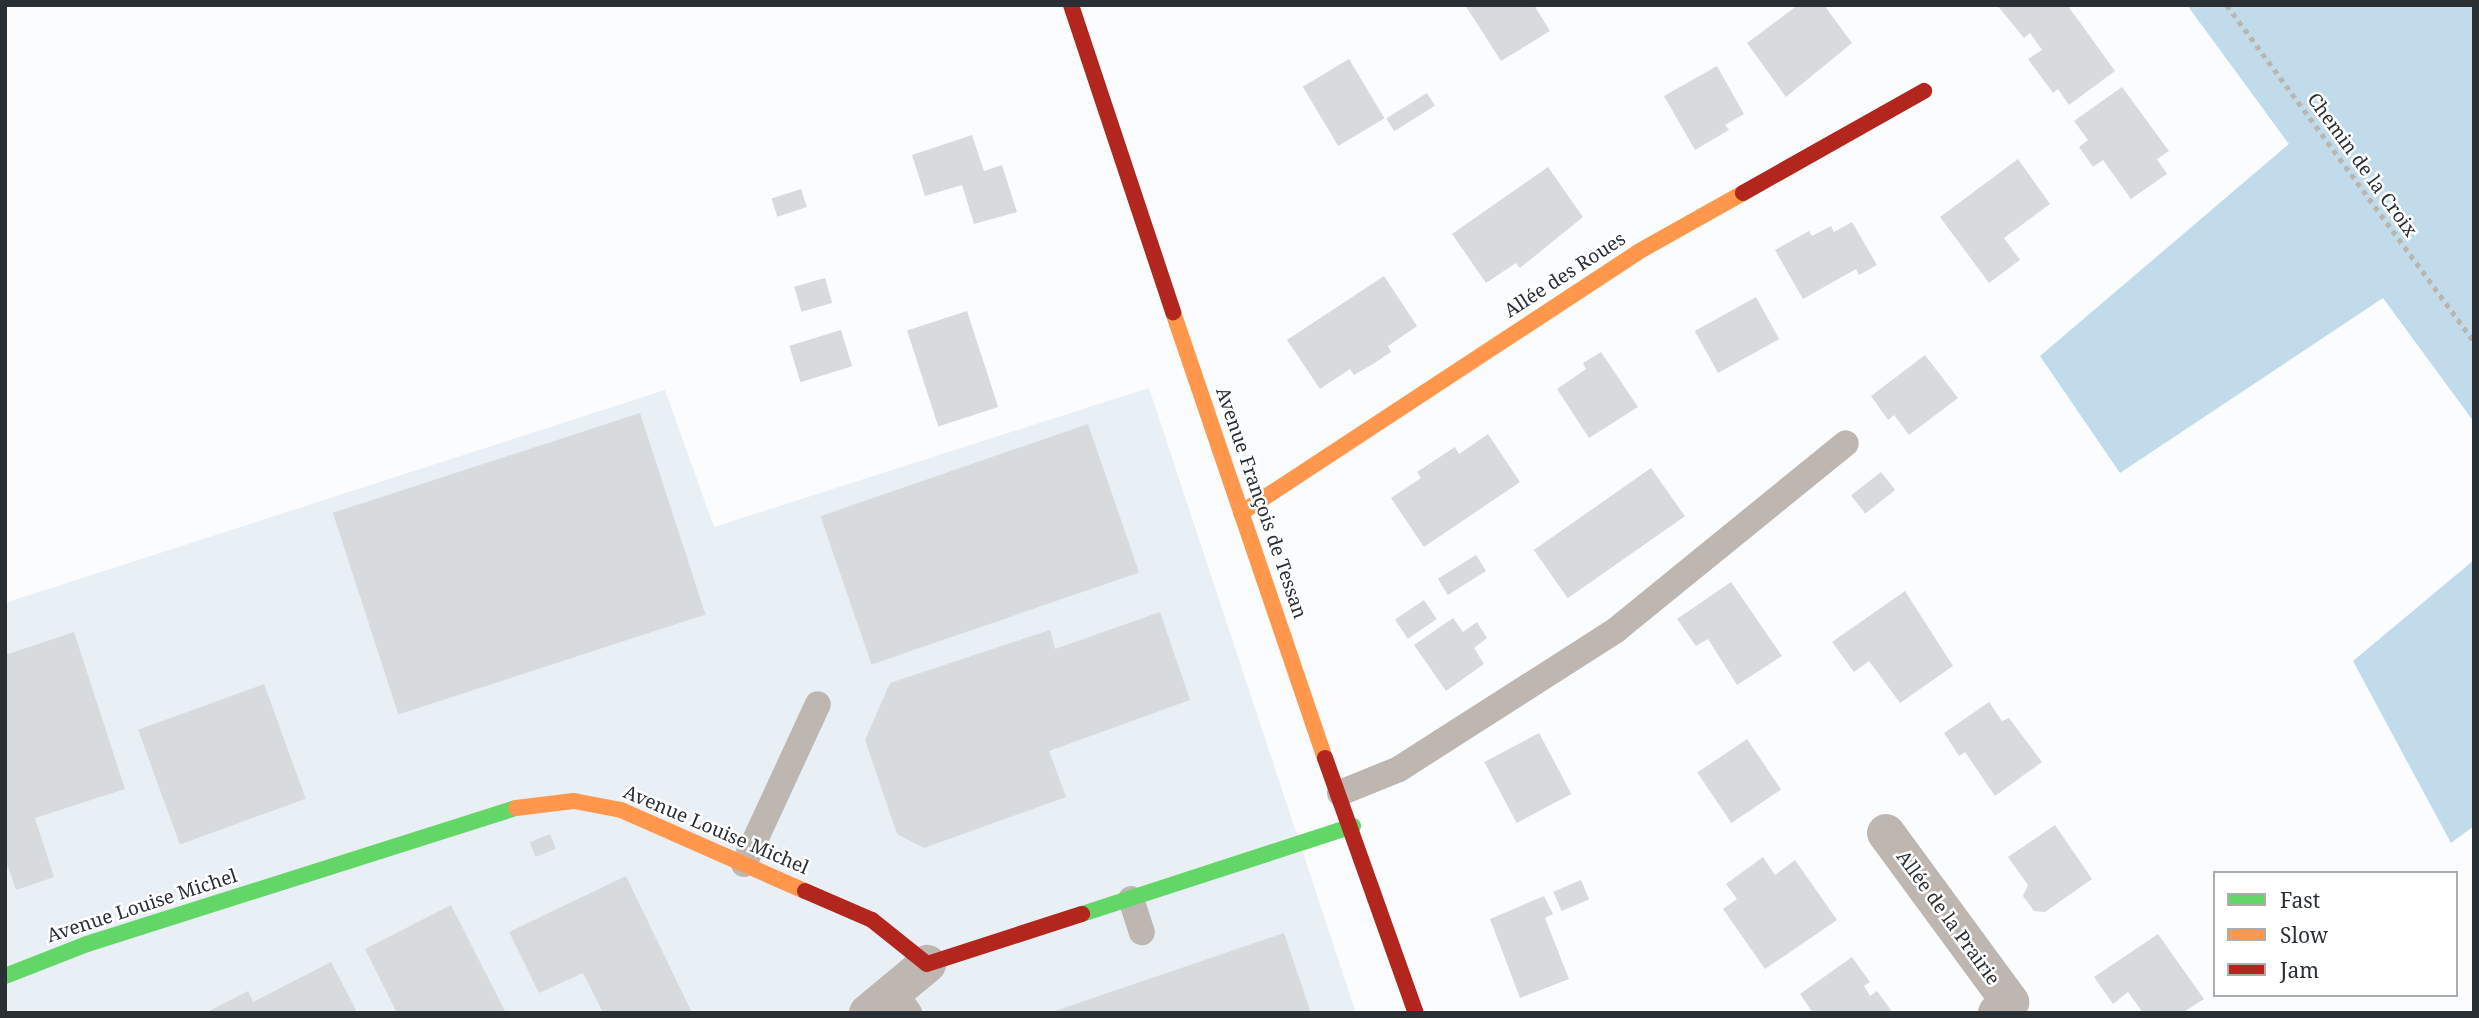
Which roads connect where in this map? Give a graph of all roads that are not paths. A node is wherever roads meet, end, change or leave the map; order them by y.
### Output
1 (1071, 5) edge
2 (1924, 91) dead end
3 (1846, 443) dead end
4 (1241, 513) junction
5 (818, 704) dead end
6 (1340, 793) junction
7 (1353, 826) junction
8 (1886, 833) dead end
9 (744, 864) junction
10 (1131, 898) junction
11 (1142, 932) dead end
12 (927, 964) junction
13 (5, 976) edge
14 (890, 1006) edge
15 (2008, 1009) edge
16 (1416, 1013) edge

1 - 4 street, Avenue François de Tessan
2 - 4 street, Allée des Roues
3 - 6 lane
4 - 6 street, Avenue François de Tessan
5 - 9 lane
6 - 7 street, Avenue François de Tessan
7 - 10 street
7 - 16 street, Avenue François de Tessan
8 - 15 street, Allée de la Prairie
9 - 12 street, Avenue Louise Michel
9 - 13 street, Avenue Louise Michel
10 - 11 lane
10 - 12 street
12 - 14 street

